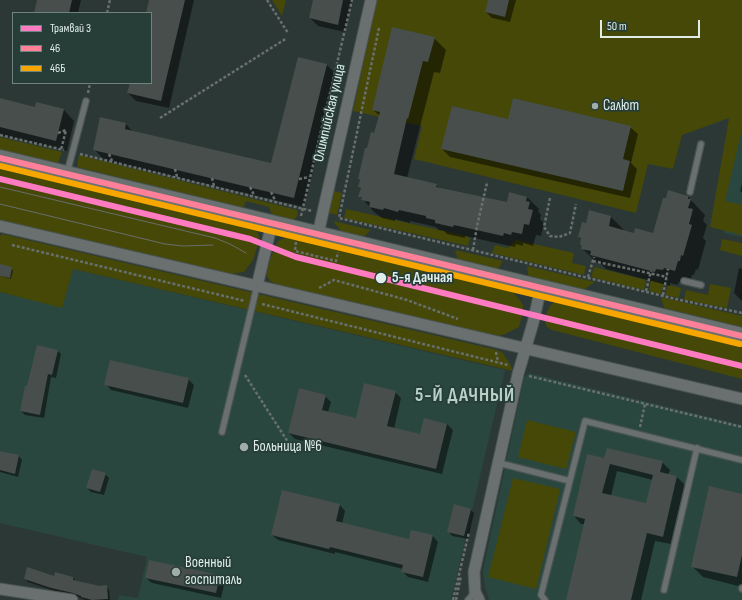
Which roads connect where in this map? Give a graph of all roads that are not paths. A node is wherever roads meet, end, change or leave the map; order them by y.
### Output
1 (371, 0) edge
2 (86, 101) dead end
3 (701, 144) dead end
4 (0, 158) edge
5 (67, 174) junction
6 (690, 192) dead end
7 (272, 223) junction
8 (0, 226) edge
9 (318, 234) junction
10 (684, 281) dead end
11 (701, 285) dead end
12 (257, 286) junction
13 (541, 287) junction
14 (742, 336) edge
15 (525, 349) junction
16 (742, 400) edge
17 (222, 432) dead end
18 (697, 448) junction
19 (742, 460) edge
20 (499, 463) junction
21 (570, 481) junction
22 (0, 589) edge
23 (664, 590) dead end
24 (474, 597) edge
25 (72, 600) edge
26 (545, 600) edge

1 - 9 street, Олимпийская улица
2 - 5 lane
3 - 6 lane
4 - 5 street
5 - 7 street
7 - 9 street
7 - 12 street
8 - 12 street
9 - 13 street
10 - 11 lane
12 - 15 street
12 - 17 lane
13 - 14 street
13 - 15 street
15 - 16 street
15 - 20 street
18 - 19 lane
18 - 21 lane
18 - 23 lane
20 - 21 lane
20 - 24 street
21 - 26 lane
22 - 25 street

